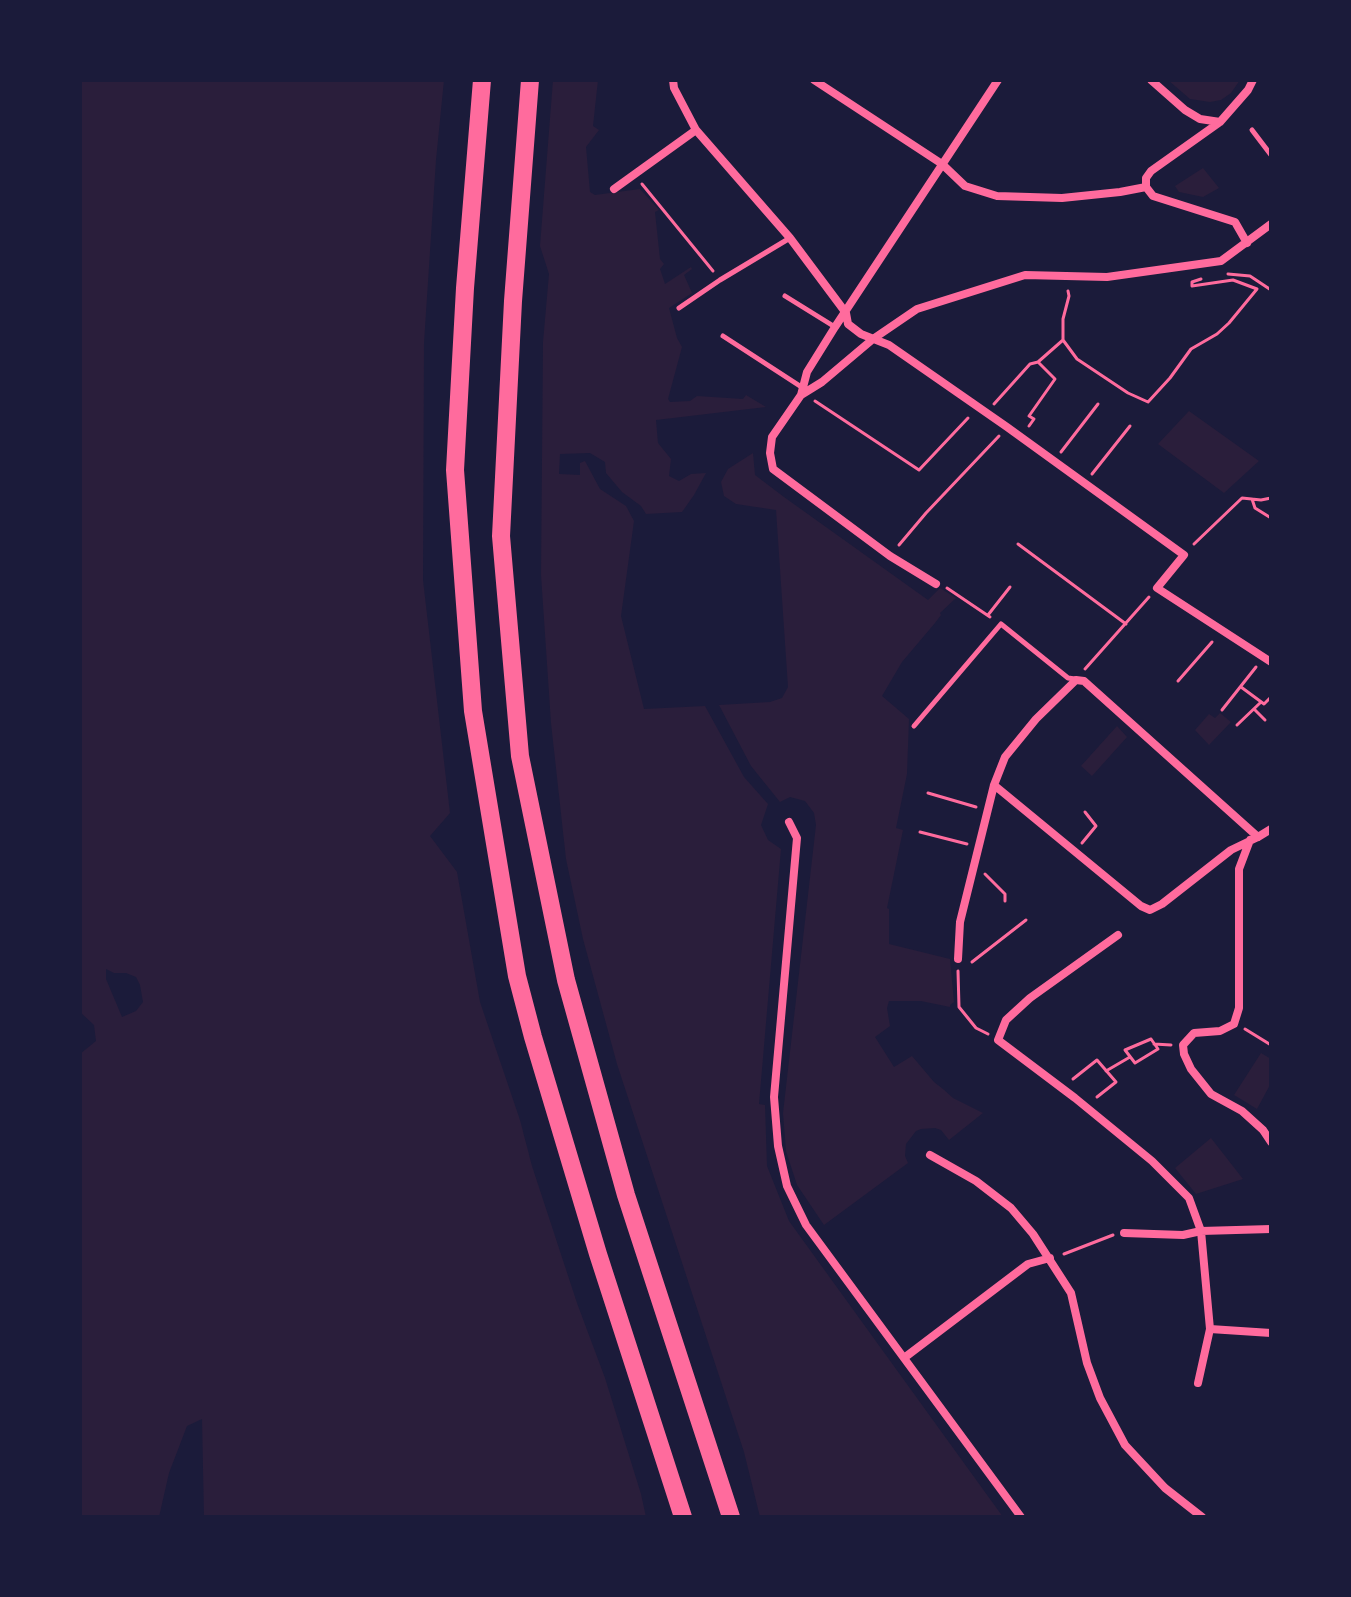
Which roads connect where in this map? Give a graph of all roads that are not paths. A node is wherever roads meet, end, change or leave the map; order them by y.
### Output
1 (482, 80) edge
2 (530, 80) edge
3 (673, 80) edge
4 (814, 80) edge
5 (998, 80) edge
6 (1151, 80) edge
7 (1253, 80) edge
8 (1220, 122) junction
9 (696, 130) junction
10 (1252, 130) dead end
11 (1271, 155) edge
12 (942, 164) junction
13 (1146, 187) junction
14 (614, 189) dead end
15 (1271, 224) edge
16 (790, 238) junction
17 (1247, 243) junction
18 (785, 296) dead end
19 (679, 308) dead end
20 (846, 313) junction
21 (835, 327) junction
22 (723, 336) dead end
23 (873, 339) junction
24 (802, 391) junction
25 (936, 584) road end
26 (1267, 660) edge
27 (1076, 680) junction
28 (914, 726) dead end
29 (994, 785) junction
30 (789, 822) dead end
31 (1271, 829) edge
32 (1254, 839) junction
33 (1118, 935) dead end
34 (958, 964) road end
35 (1267, 1128) edge
36 (1271, 1142) edge
37 (930, 1155) dead end
38 (1271, 1229) edge
39 (1201, 1231) junction
40 (1124, 1233) dead end
41 (1050, 1258) junction
42 (1210, 1329) junction
43 (1271, 1333) edge
44 (904, 1358) junction
45 (1198, 1383) dead end
46 (683, 1517) edge
47 (731, 1517) edge
48 (1021, 1517) edge
49 (1202, 1517) edge

1 - 46 highway
2 - 47 highway
3 - 9 street
4 - 12 street
5 - 12 street
6 - 8 street
7 - 8 street
8 - 13 street
9 - 14 street
9 - 16 street
10 - 11 lane
12 - 13 street
12 - 20 street
13 - 17 street
15 - 17 street
16 - 19 lane
16 - 20 street
17 - 23 street
18 - 21 lane
20 - 21 street
20 - 23 street
21 - 24 street
22 - 24 lane
23 - 24 street
23 - 26 street
24 - 25 street
27 - 28 lane
27 - 29 street
27 - 32 street
29 - 32 street
29 - 34 street
30 - 44 street
31 - 32 street
32 - 35 street
33 - 39 street
35 - 36 street
37 - 41 street
38 - 39 street
39 - 40 street
39 - 42 street
41 - 44 street
41 - 49 street
42 - 43 street
42 - 45 street
44 - 48 street

